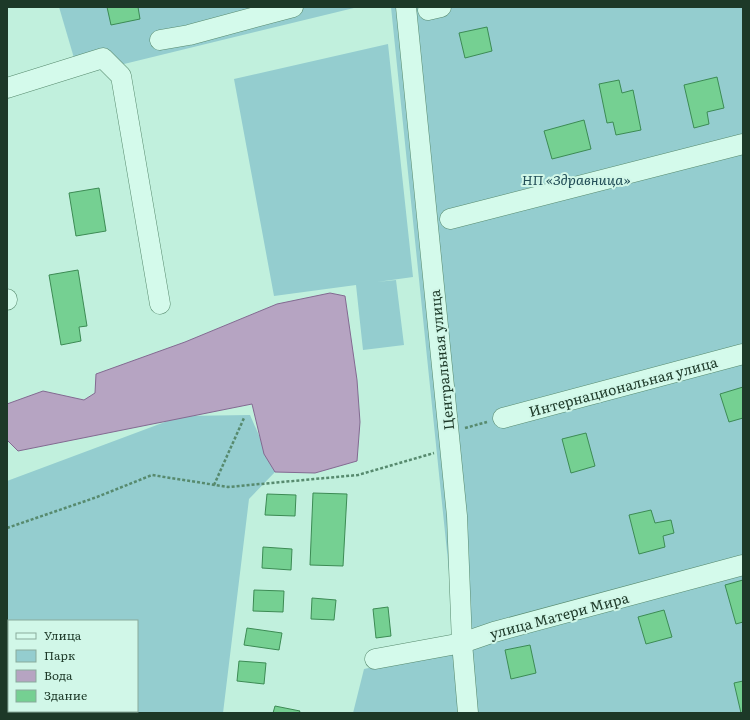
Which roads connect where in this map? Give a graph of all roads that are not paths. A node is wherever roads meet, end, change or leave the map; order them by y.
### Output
1 (292, 7) edge
2 (406, 7) edge
3 (160, 40) dead end
4 (7, 88) edge
5 (743, 144) edge
6 (450, 219) dead end
7 (160, 304) dead end
8 (743, 354) edge
9 (503, 418) road end
10 (743, 565) edge
11 (462, 643) junction
12 (374, 659) dead end
13 (468, 713) edge

1 - 3 street
2 - 11 street, Центральная улица
4 - 7 street
5 - 6 street
8 - 9 street, Интернациональная улица
10 - 11 street, улица Матери Мира
11 - 12 street, улица Матери Мира
11 - 13 street, Центральная улица

